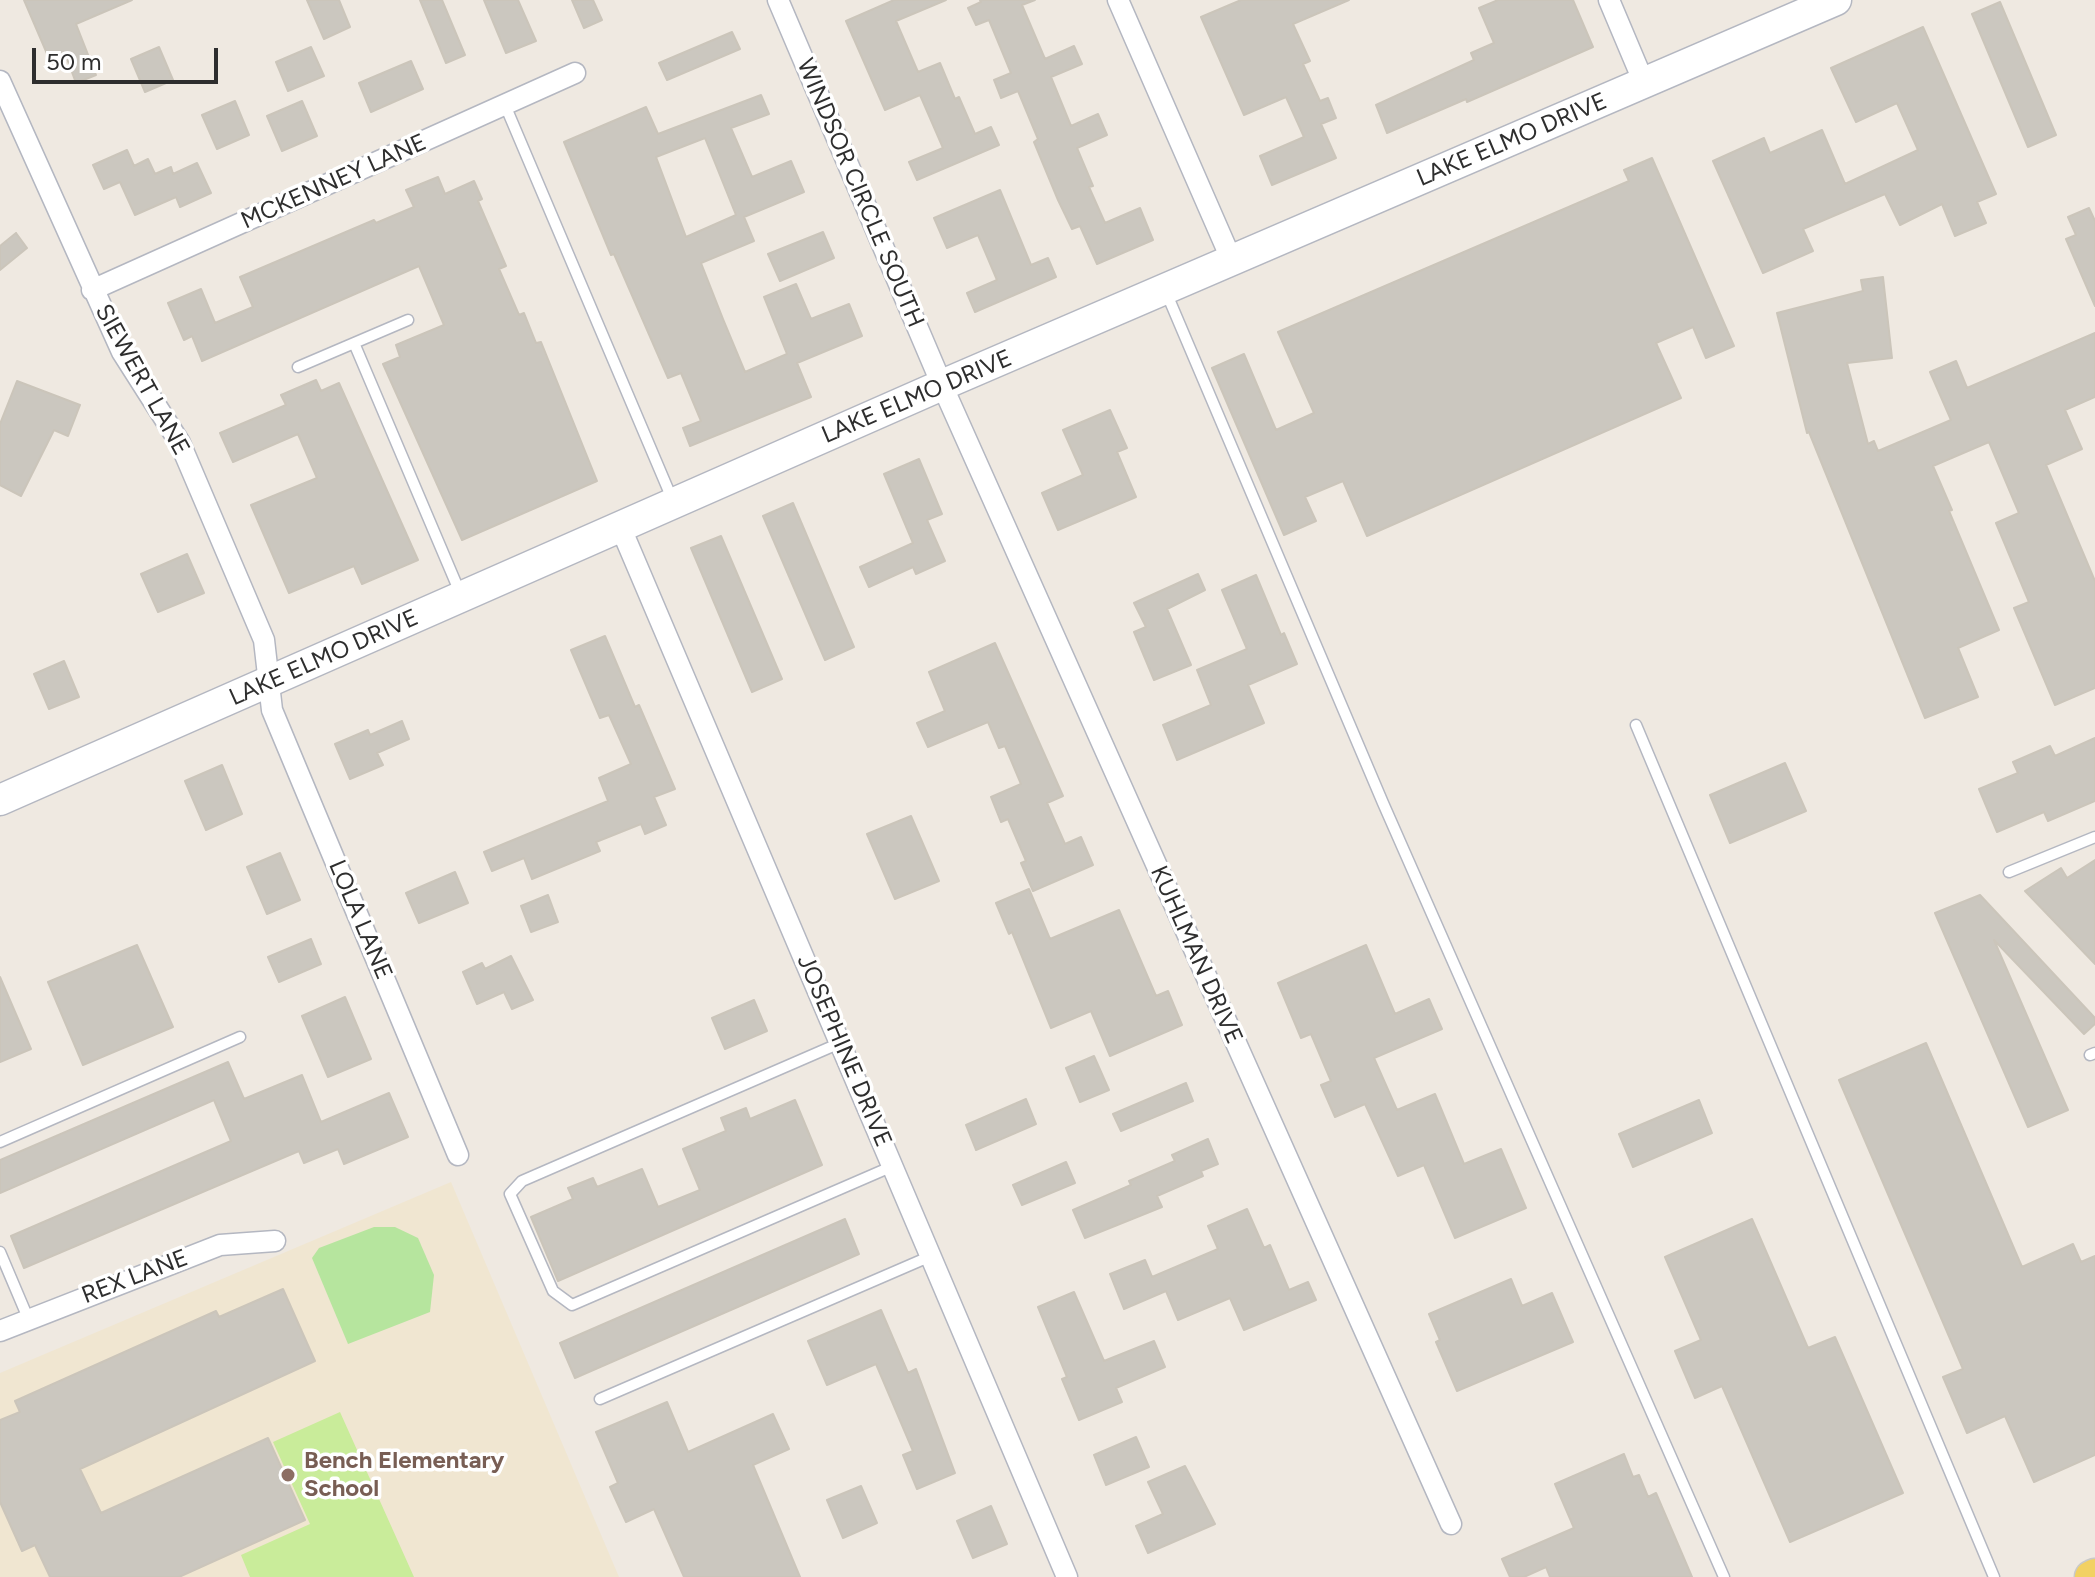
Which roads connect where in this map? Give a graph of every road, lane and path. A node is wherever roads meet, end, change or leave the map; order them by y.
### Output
1 (778, 0) edge
2 (1118, 0) edge
3 (1609, 0) edge
4 (1836, 0) edge
5 (575, 73) dead end
6 (0, 81) edge
7 (1644, 83) junction
8 (505, 105) junction
9 (1232, 261) junction
10 (92, 290) junction
11 (1165, 290) junction
12 (408, 320) dead end
13 (354, 343) junction
14 (298, 367) dead end
15 (942, 385) junction
16 (674, 503) junction
17 (620, 526) junction
18 (462, 597) junction
19 (267, 683) junction
20 (1636, 725) dead end
21 (0, 800) edge
22 (2095, 837) edge
23 (2009, 872) dead end
24 (240, 1037) dead end
25 (840, 1043) junction
26 (0, 1142) edge
27 (458, 1155) dead end
28 (893, 1166) junction
29 (275, 1241) dead end
30 (0, 1252) edge
31 (931, 1256) junction
32 (28, 1318) junction
33 (0, 1331) edge
34 (600, 1399) dead end
35 (1451, 1524) dead end
36 (1067, 1577) edge
37 (1724, 1577) edge
38 (1994, 1577) edge

1 - 15 street, WINDSOR CIRCLE SOUTH
2 - 9 street
3 - 7 street
4 - 7 main road, LAKE ELMO DRIVE
5 - 8 street, MCKENNEY LANE
6 - 10 street, SIEWERT LANE
7 - 9 main road, LAKE ELMO DRIVE
8 - 10 street, MCKENNEY LANE
8 - 16 lane
9 - 11 main road, LAKE ELMO DRIVE
10 - 19 street, SIEWERT LANE
11 - 15 main road, LAKE ELMO DRIVE
11 - 37 lane
12 - 13 lane
13 - 14 lane
13 - 18 lane
15 - 16 main road, LAKE ELMO DRIVE
15 - 35 street, KUHLMAN DRIVE
16 - 17 main road, LAKE ELMO DRIVE
17 - 18 main road, LAKE ELMO DRIVE
17 - 25 street, JOSEPHINE DRIVE
18 - 19 main road, LAKE ELMO DRIVE
19 - 21 main road, LAKE ELMO DRIVE
19 - 27 street, LOLA LANE
20 - 38 lane
22 - 23 lane
24 - 26 lane
25 - 28 street, JOSEPHINE DRIVE
25 - 28 lane
28 - 31 street, JOSEPHINE DRIVE
29 - 32 street, REX LANE
30 - 32 lane
31 - 34 lane
31 - 36 street, JOSEPHINE DRIVE
32 - 33 street, REX LANE

